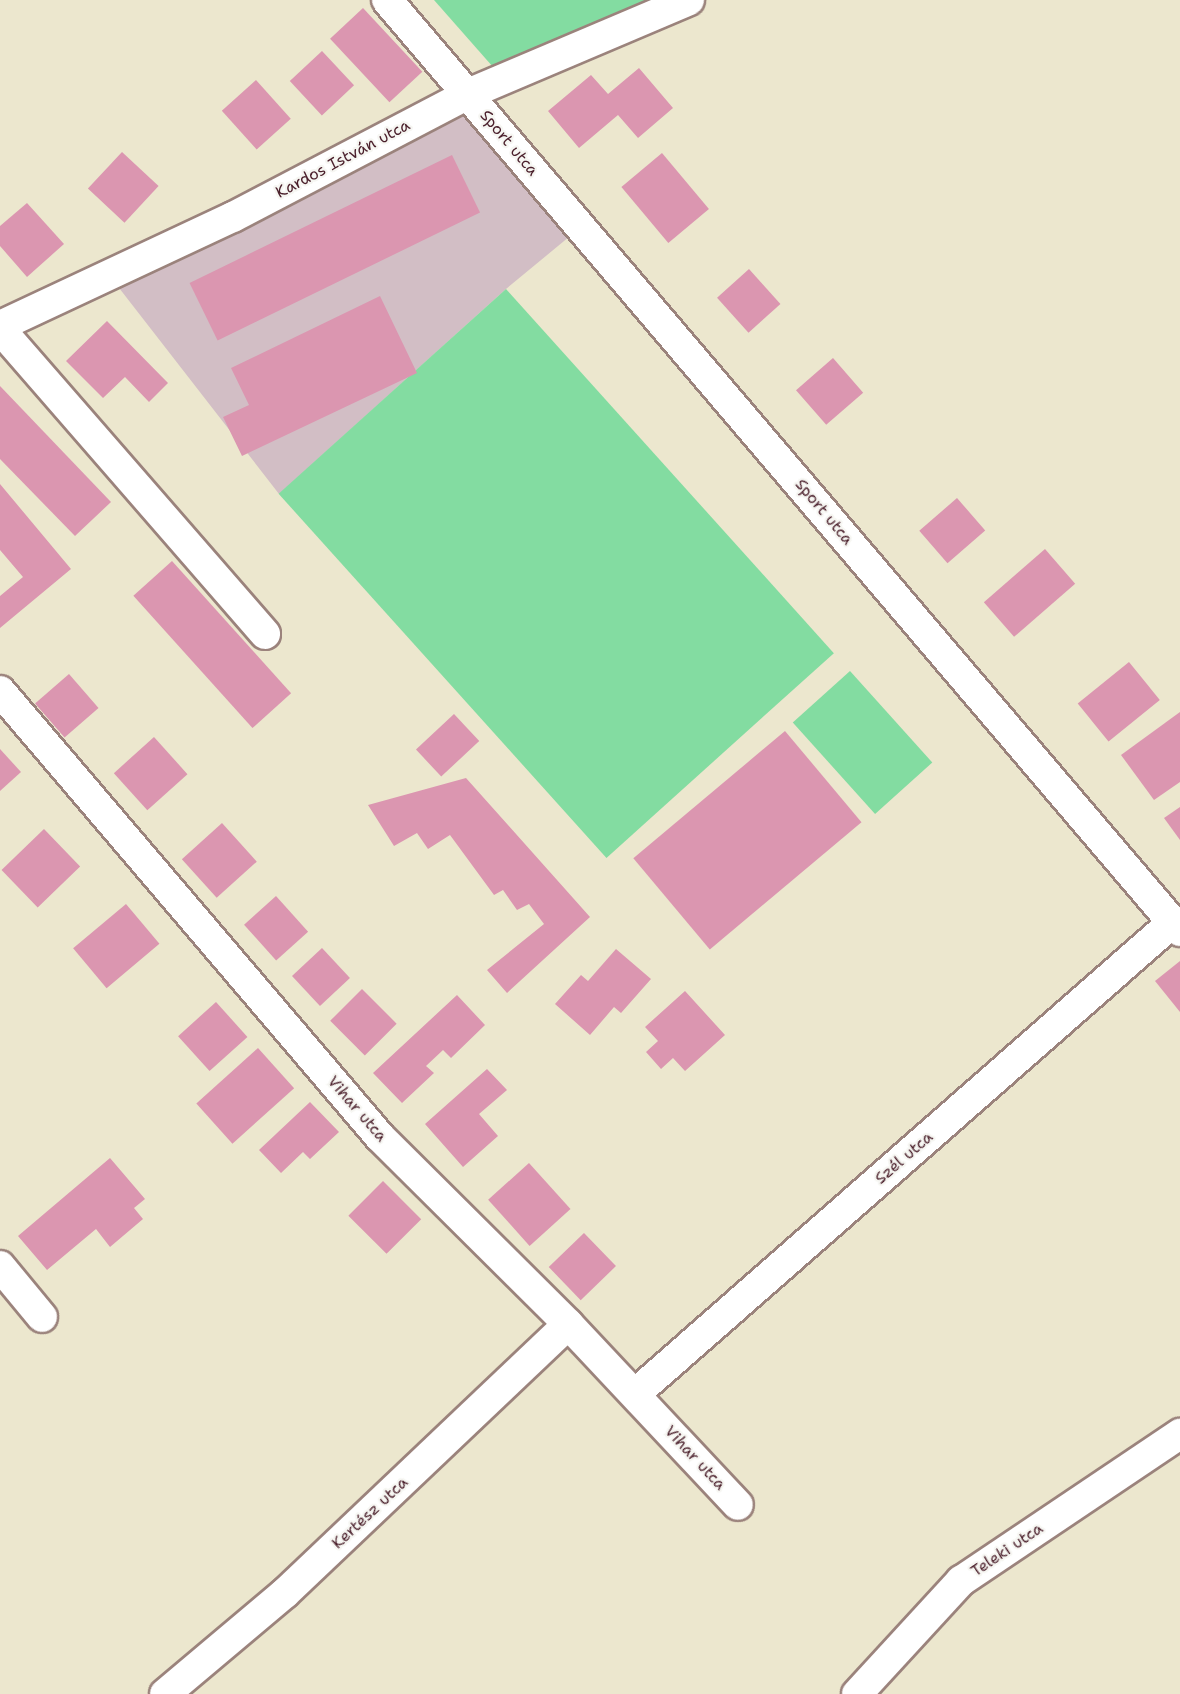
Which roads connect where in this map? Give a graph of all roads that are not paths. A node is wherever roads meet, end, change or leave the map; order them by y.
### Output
1 (387, 0) edge
2 (689, 0) edge
3 (468, 94) junction
4 (0, 328) edge
5 (265, 634) dead end
6 (0, 691) edge
7 (1177, 926) edge
8 (0, 1266) edge
9 (42, 1317) dead end
10 (568, 1324) junction
11 (636, 1394) junction
12 (1180, 1434) edge
13 (738, 1505) dead end
14 (165, 1694) edge
15 (857, 1694) edge

1 - 3 street, Sport utca
2 - 3 street, Kardos István utca
3 - 4 street, Kardos István utca
3 - 7 street, Sport utca
4 - 5 street
6 - 10 street, Vihar utca
7 - 11 street, Szél utca
8 - 9 street
10 - 11 street, Vihar utca
10 - 14 street, Kertész utca
11 - 13 street, Vihar utca
12 - 15 street, Teleki utca

